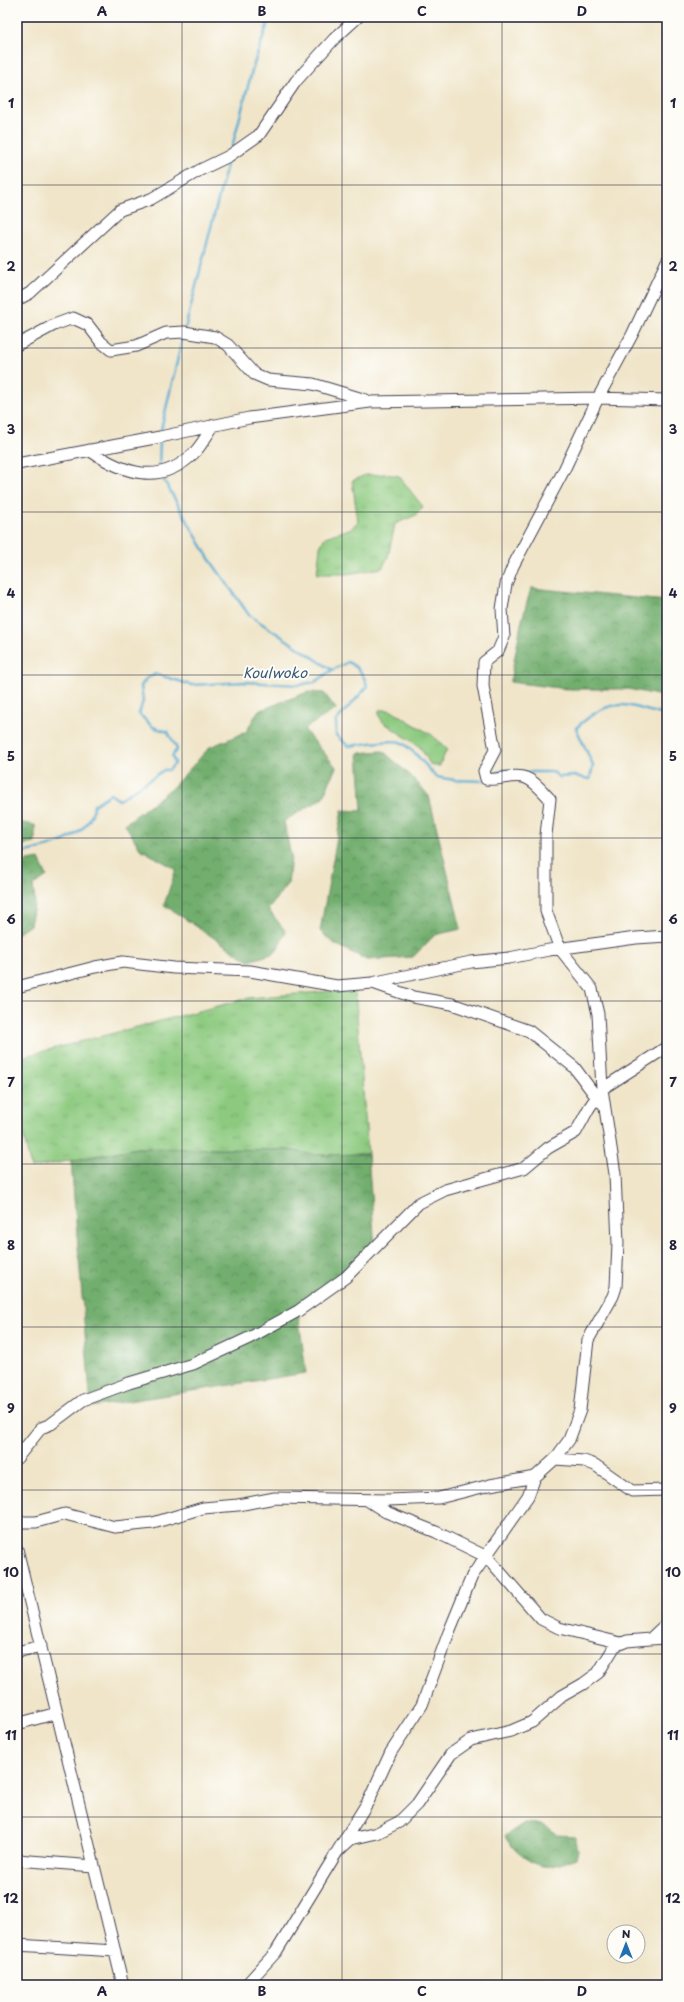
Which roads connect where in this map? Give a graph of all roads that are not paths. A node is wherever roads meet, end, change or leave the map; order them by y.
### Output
1 (358, 17) edge
2 (667, 261) edge
3 (17, 300) edge
4 (17, 345) edge
5 (598, 398) junction
6 (667, 400) edge
7 (370, 402) junction
8 (214, 426) junction
9 (89, 450) junction
10 (17, 464) edge
11 (667, 936) edge
12 (560, 949) junction
13 (372, 983) junction
14 (17, 987) edge
15 (667, 1047) edge
16 (599, 1093) junction
17 (17, 1458) edge
18 (555, 1459) junction
19 (535, 1477) junction
20 (667, 1490) edge
21 (367, 1499) junction
22 (17, 1522) edge
23 (17, 1549) edge
24 (485, 1556) junction
25 (21, 1583) edge
26 (667, 1623) edge
27 (667, 1638) edge
28 (650, 1639) junction
29 (621, 1643) junction
30 (41, 1646) junction
31 (17, 1652) edge
32 (57, 1713) junction
33 (17, 1724) edge
34 (337, 1852) junction
35 (17, 1860) edge
36 (94, 1866) junction
37 (17, 1945) edge
38 (115, 1951) junction
39 (123, 1985) edge
40 (246, 1985) edge

1 - 3 street
2 - 5 street
4 - 7 street
5 - 6 street
5 - 7 street
5 - 12 street
7 - 8 street
8 - 9 street
8 - 9 street
9 - 10 street
11 - 12 street
12 - 13 street
12 - 16 street
13 - 14 street
13 - 16 street
15 - 16 street
16 - 17 street
16 - 18 street
18 - 19 street
18 - 20 street
19 - 21 street
19 - 24 street
21 - 22 street
21 - 24 street
23 - 25 street
24 - 29 street
24 - 34 street
25 - 30 street
26 - 28 street
27 - 28 street
28 - 29 street
29 - 34 street
30 - 31 street
30 - 32 street
32 - 33 street
32 - 36 street
34 - 40 street
35 - 36 street
36 - 38 street
37 - 38 street
38 - 39 street

